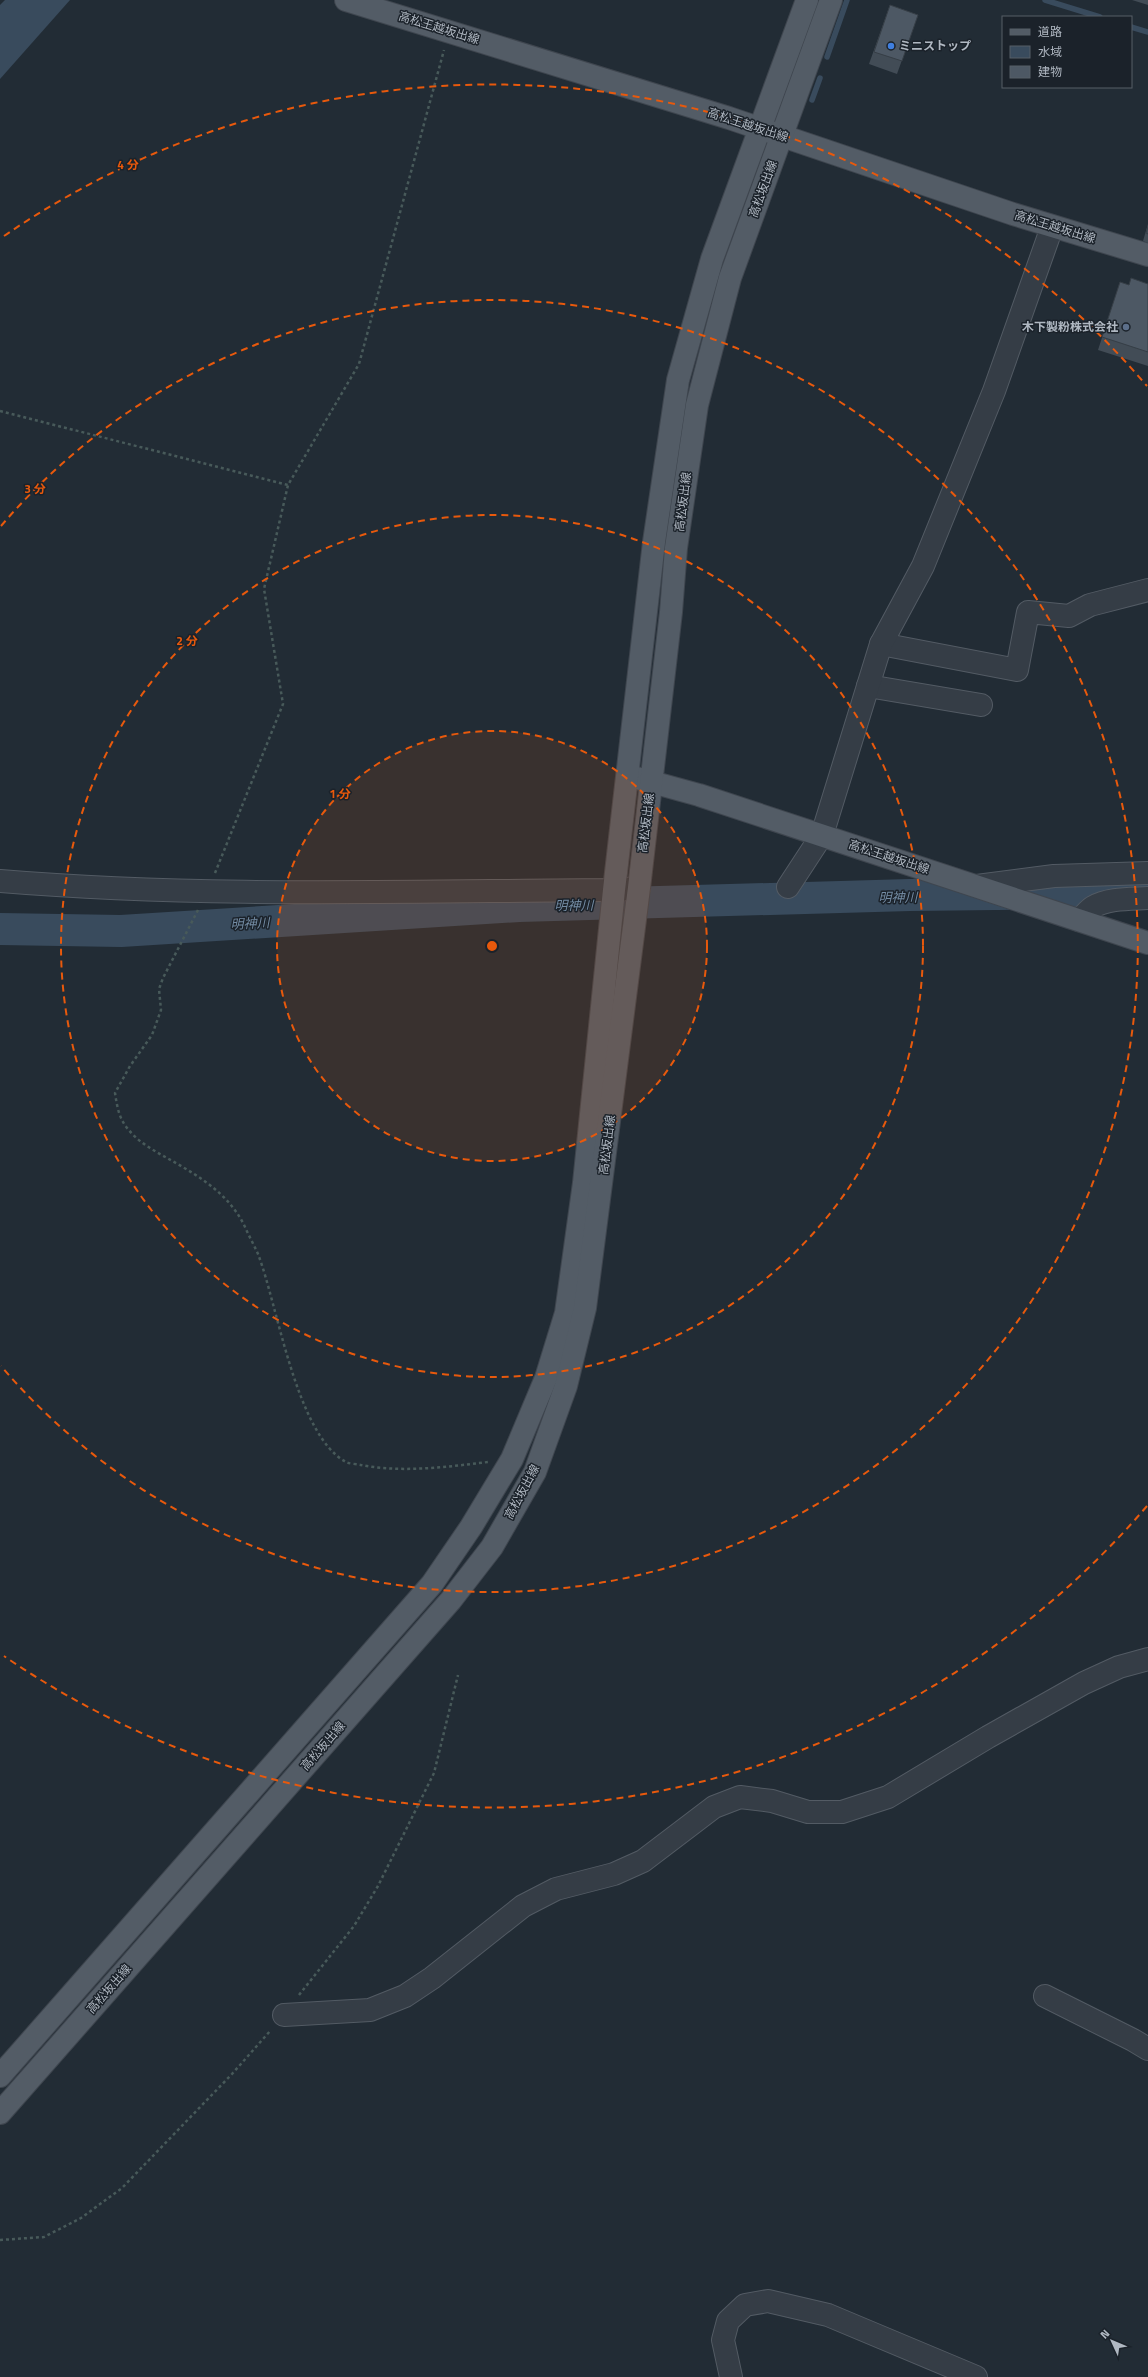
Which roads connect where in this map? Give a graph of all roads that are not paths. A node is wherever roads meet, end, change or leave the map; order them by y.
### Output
1 (346, 0) edge
2 (807, 0) edge
3 (831, 0) edge
4 (759, 128) junction
5 (782, 136) junction
6 (1052, 227) junction
7 (1148, 255) edge
8 (1148, 590) edge
9 (881, 644) junction
10 (868, 686) junction
11 (970, 709) dead end
12 (628, 776) junction
13 (651, 782) junction
14 (822, 835) junction
15 (1148, 872) edge
16 (0, 881) edge
17 (977, 886) junction
18 (788, 887) dead end
19 (638, 897) junction
20 (613, 898) junction
21 (1148, 898) edge
22 (1079, 920) junction
23 (1148, 943) edge
24 (1148, 1660) edge
25 (1044, 1996) dead end
26 (284, 2015) road end
27 (1148, 2049) edge
28 (0, 2076) edge
29 (0, 2113) edge
30 (731, 2377) edge
31 (976, 2377) edge

1 - 4 main road, 高松王越坂出線
2 - 4 main road, 高松坂出線
3 - 5 main road, 高松坂出線
4 - 5 main road, 高松王越坂出線
4 - 12 main road, 高松坂出線
5 - 6 main road, 高松王越坂出線
5 - 13 main road, 高松坂出線
6 - 7 main road, 高松王越坂出線
6 - 9 street
8 - 9 street
9 - 10 street
10 - 11 street
10 - 14 street
12 - 13 main road, 高松王越坂出線
12 - 20 main road, 高松坂出線
13 - 14 main road, 高松王越坂出線
13 - 19 main road, 高松坂出線
14 - 17 main road, 高松王越坂出線
14 - 18 street
15 - 17 street
16 - 20 street
17 - 22 main road, 高松王越坂出線
19 - 20 street
19 - 29 main road, 高松坂出線
20 - 28 main road, 高松坂出線
21 - 22 street
22 - 23 main road, 高松王越坂出線
24 - 26 street
25 - 27 street
30 - 31 street

